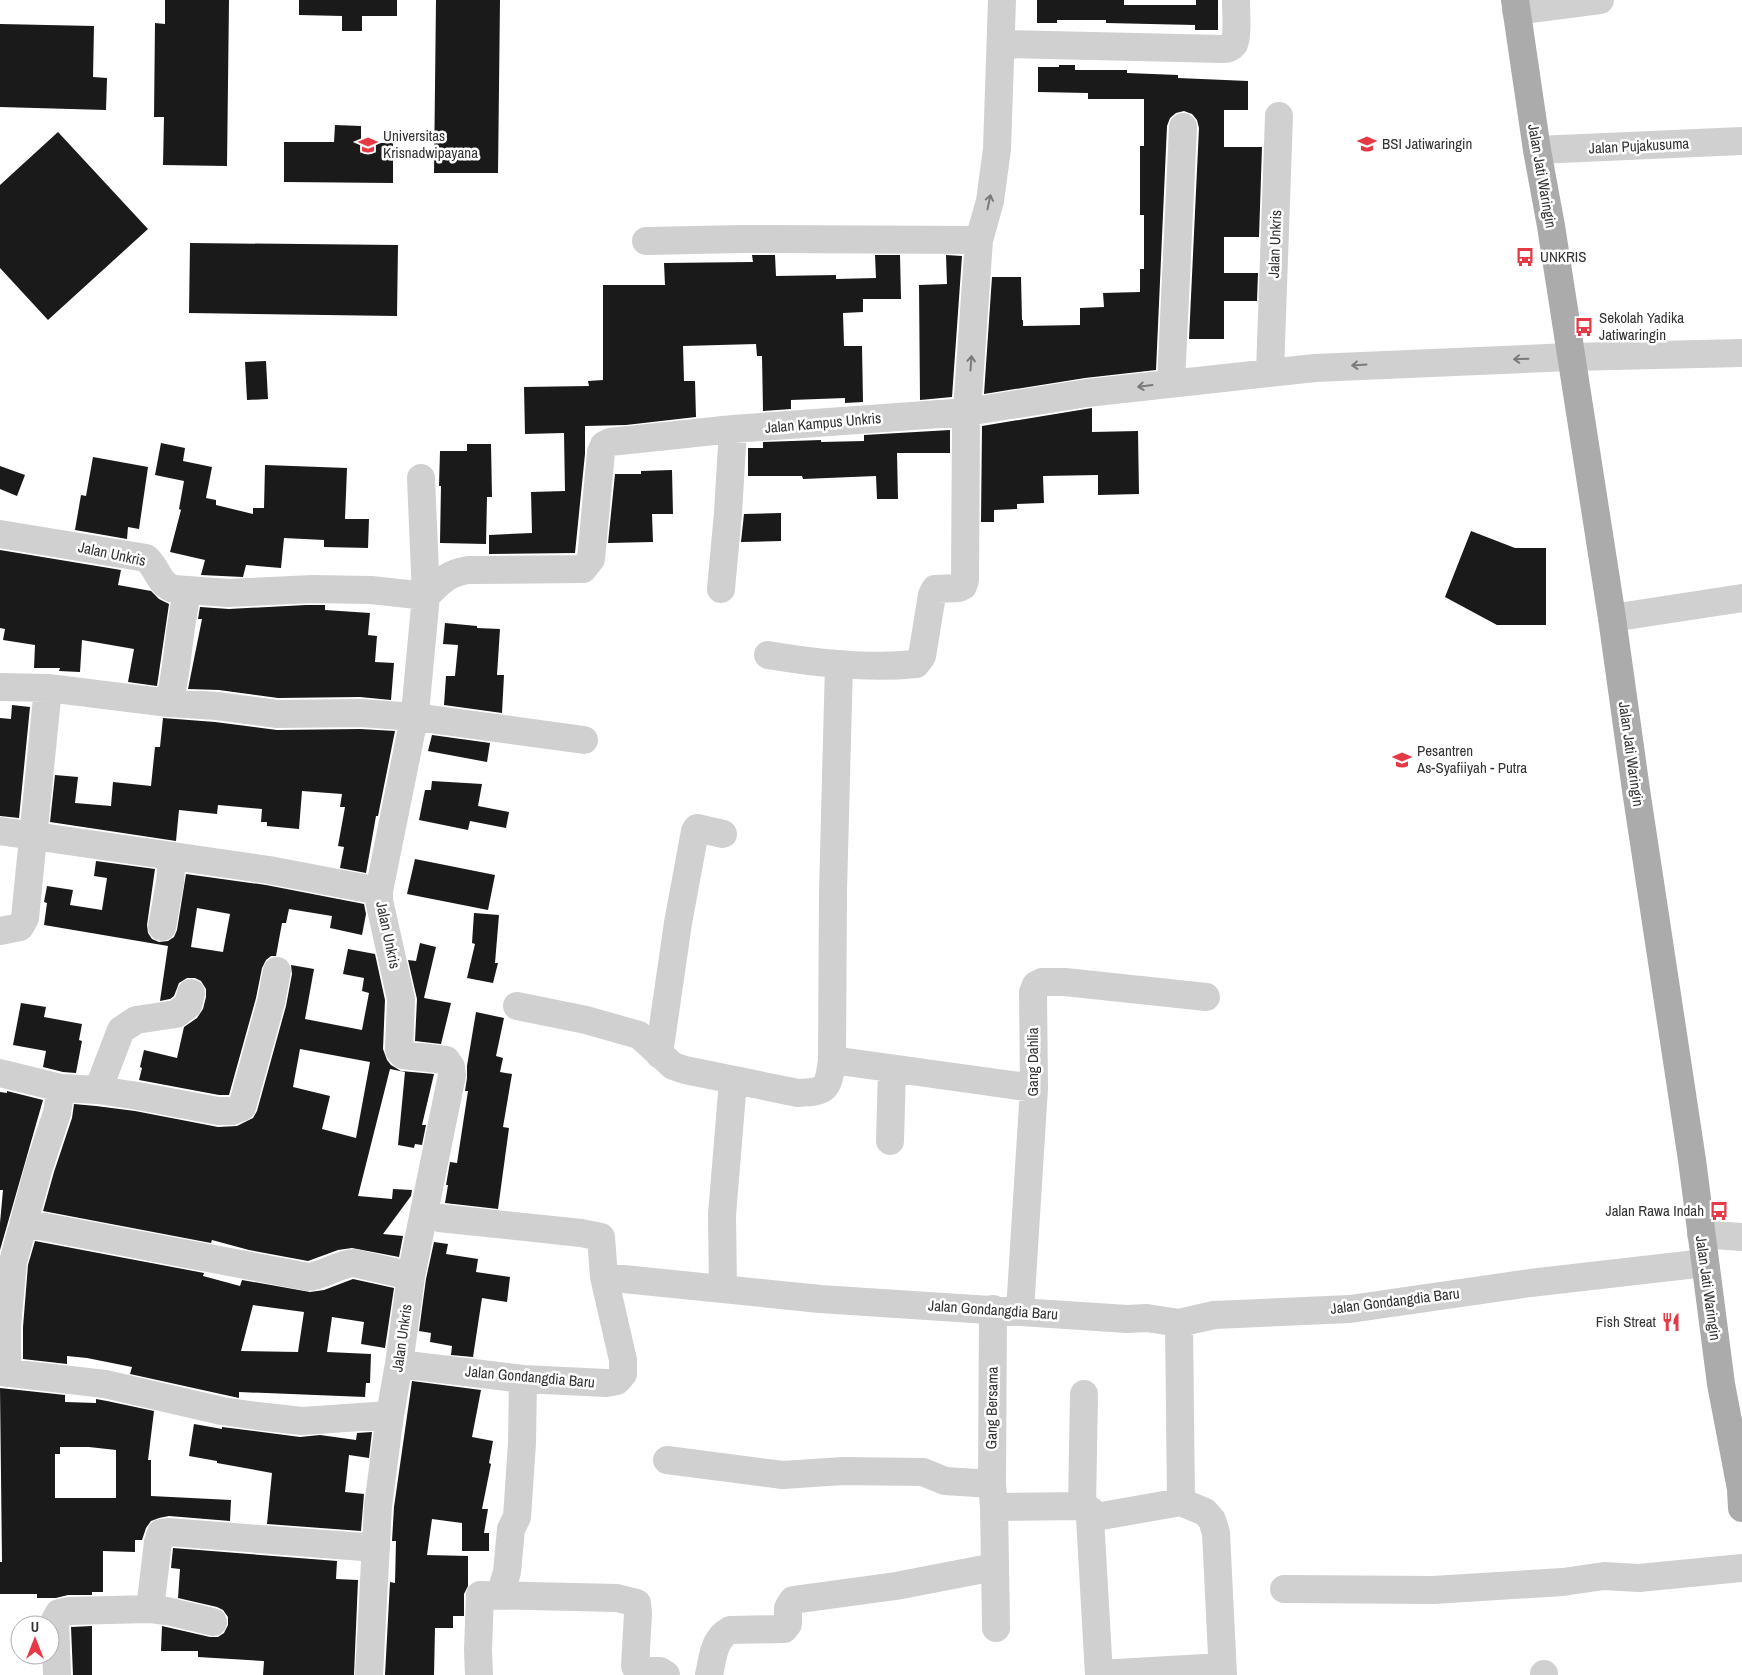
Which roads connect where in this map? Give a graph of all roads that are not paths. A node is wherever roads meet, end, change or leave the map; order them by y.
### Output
1 (1002, 0) edge
2 (1236, 0) edge
3 (1600, 0) edge
4 (1516, 5) edge
5 (1001, 44) junction
6 (1279, 116) dead end
7 (1183, 127) dead end
8 (1742, 141) edge
9 (1537, 150) junction
10 (979, 240) junction
11 (646, 241) dead end
12 (1742, 353) edge
13 (1570, 357) junction
14 (1270, 372) junction
15 (1171, 383) junction
16 (967, 412) junction
17 (733, 429) junction
18 (421, 478) dead end
19 (0, 534) edge
20 (721, 589) dead end
21 (188, 590) junction
22 (426, 596) junction
23 (1742, 598) edge
24 (1612, 618) junction
25 (768, 655) dead end
26 (839, 664) junction
27 (0, 687) edge
28 (48, 688) junction
29 (169, 703) junction
30 (415, 717) junction
31 (584, 740) dead end
32 (0, 831) edge
33 (33, 834) junction
34 (723, 834) dead end
35 (172, 856) junction
36 (379, 891) junction
37 (162, 927) dead end
38 (0, 931) edge
39 (277, 971) dead end
40 (191, 993) dead end
41 (1206, 997) dead end
42 (518, 1006) dead end
43 (660, 1054) junction
44 (832, 1060) junction
45 (892, 1069) junction
46 (0, 1072) edge
47 (733, 1081) junction
48 (61, 1088) junction
49 (1034, 1088) junction
50 (98, 1090) junction
51 (890, 1141) dead end
52 (439, 1218) dead end
53 (24, 1223) junction
54 (1701, 1234) junction
55 (1742, 1237) edge
56 (1705, 1263) junction
57 (411, 1276) junction
58 (604, 1277) junction
59 (723, 1288) junction
60 (1006, 1310) junction
61 (1179, 1323) junction
62 (399, 1364) junction
63 (3, 1373) edge
64 (523, 1379) junction
65 (1084, 1394) dead end
66 (390, 1415) junction
67 (668, 1460) dead end
68 (993, 1495) junction
69 (1181, 1502) junction
70 (1742, 1508) edge
71 (1086, 1512) junction
72 (376, 1548) junction
73 (995, 1564) junction
74 (1742, 1568) edge
75 (1284, 1589) dead end
76 (500, 1595) junction
77 (150, 1609) junction
78 (213, 1622) dead end
79 (996, 1628) dead end
80 (1222, 1671) edge
81 (1099, 1674) edge
82 (57, 1675) edge
83 (369, 1675) edge
84 (479, 1675) edge
85 (666, 1675) edge
86 (709, 1675) edge

1 - 5 street
2 - 5 street
3 - 4 street
4 - 9 main road, Jalan Jati Waringin
10 -> 5 street
6 - 14 street, Jalan Unkris
7 - 15 street
8 - 9 street, Jalan Pujakusuma
9 - 13 main road, Jalan Jati Waringin
10 - 11 street
16 -> 10 street
12 - 13 street, Jalan Kampus Unkris
13 -> 14 street, Jalan Kampus Unkris
13 - 24 main road, Jalan Jati Waringin
14 - 15 street, Jalan Kampus Unkris
15 -> 16 street, Jalan Kampus Unkris
16 - 17 street, Jalan Kampus Unkris
16 - 26 street
17 - 20 street
17 - 22 street, Jalan Kampus Unkris
18 - 22 street
19 - 21 street, Jalan Unkris
21 - 22 street, Jalan Unkris
21 - 29 street
22 - 30 street, Jalan Unkris
23 - 24 street
24 - 54 main road, Jalan Jati Waringin
25 - 26 street
26 - 44 street
27 - 28 street
28 - 29 street
28 - 33 street
29 - 30 street
30 - 31 street
30 - 36 street, Jalan Unkris
32 - 33 street
33 - 35 street
33 - 38 street
34 - 43 street
35 - 36 street
35 - 37 street
36 - 57 street, Jalan Unkris
39 - 50 street
40 - 50 street
41 - 49 street, Gang Dahlia
42 - 43 street
43 - 47 street
44 - 45 street
44 - 47 street
45 - 49 street
45 - 51 street
46 - 48 street
47 - 59 street
48 - 50 street
48 - 53 street
49 - 60 street, Gang Dahlia
52 - 58 street
53 - 57 street
53 - 63 street
54 - 55 street
54 - 56 main road, Jalan Jati Waringin
56 - 61 street, Jalan Gondangdia Baru
56 - 70 main road, Jalan Jati Waringin
57 - 62 street, Jalan Unkris
58 - 59 street, Jalan Gondangdia Baru
58 - 64 street, Jalan Gondangdia Baru
59 - 60 street, Jalan Gondangdia Baru
60 - 61 street, Jalan Gondangdia Baru
60 - 68 street, Gang Bersama
61 - 69 street
62 - 64 street, Jalan Gondangdia Baru
62 - 66 street, Jalan Unkris
63 - 66 street
64 - 76 street
65 - 71 street
66 - 72 street, Jalan Unkris
67 - 68 street
68 - 71 street
68 - 73 street, Gang Bersama
69 - 71 street
69 - 80 street
71 - 81 street
72 - 77 street
72 - 83 street, Jalan Unkris
73 - 79 street, Gang Bersama
73 - 86 street
74 - 75 street
76 - 84 street
76 - 85 street
77 - 78 street
77 - 82 street
80 - 81 street

